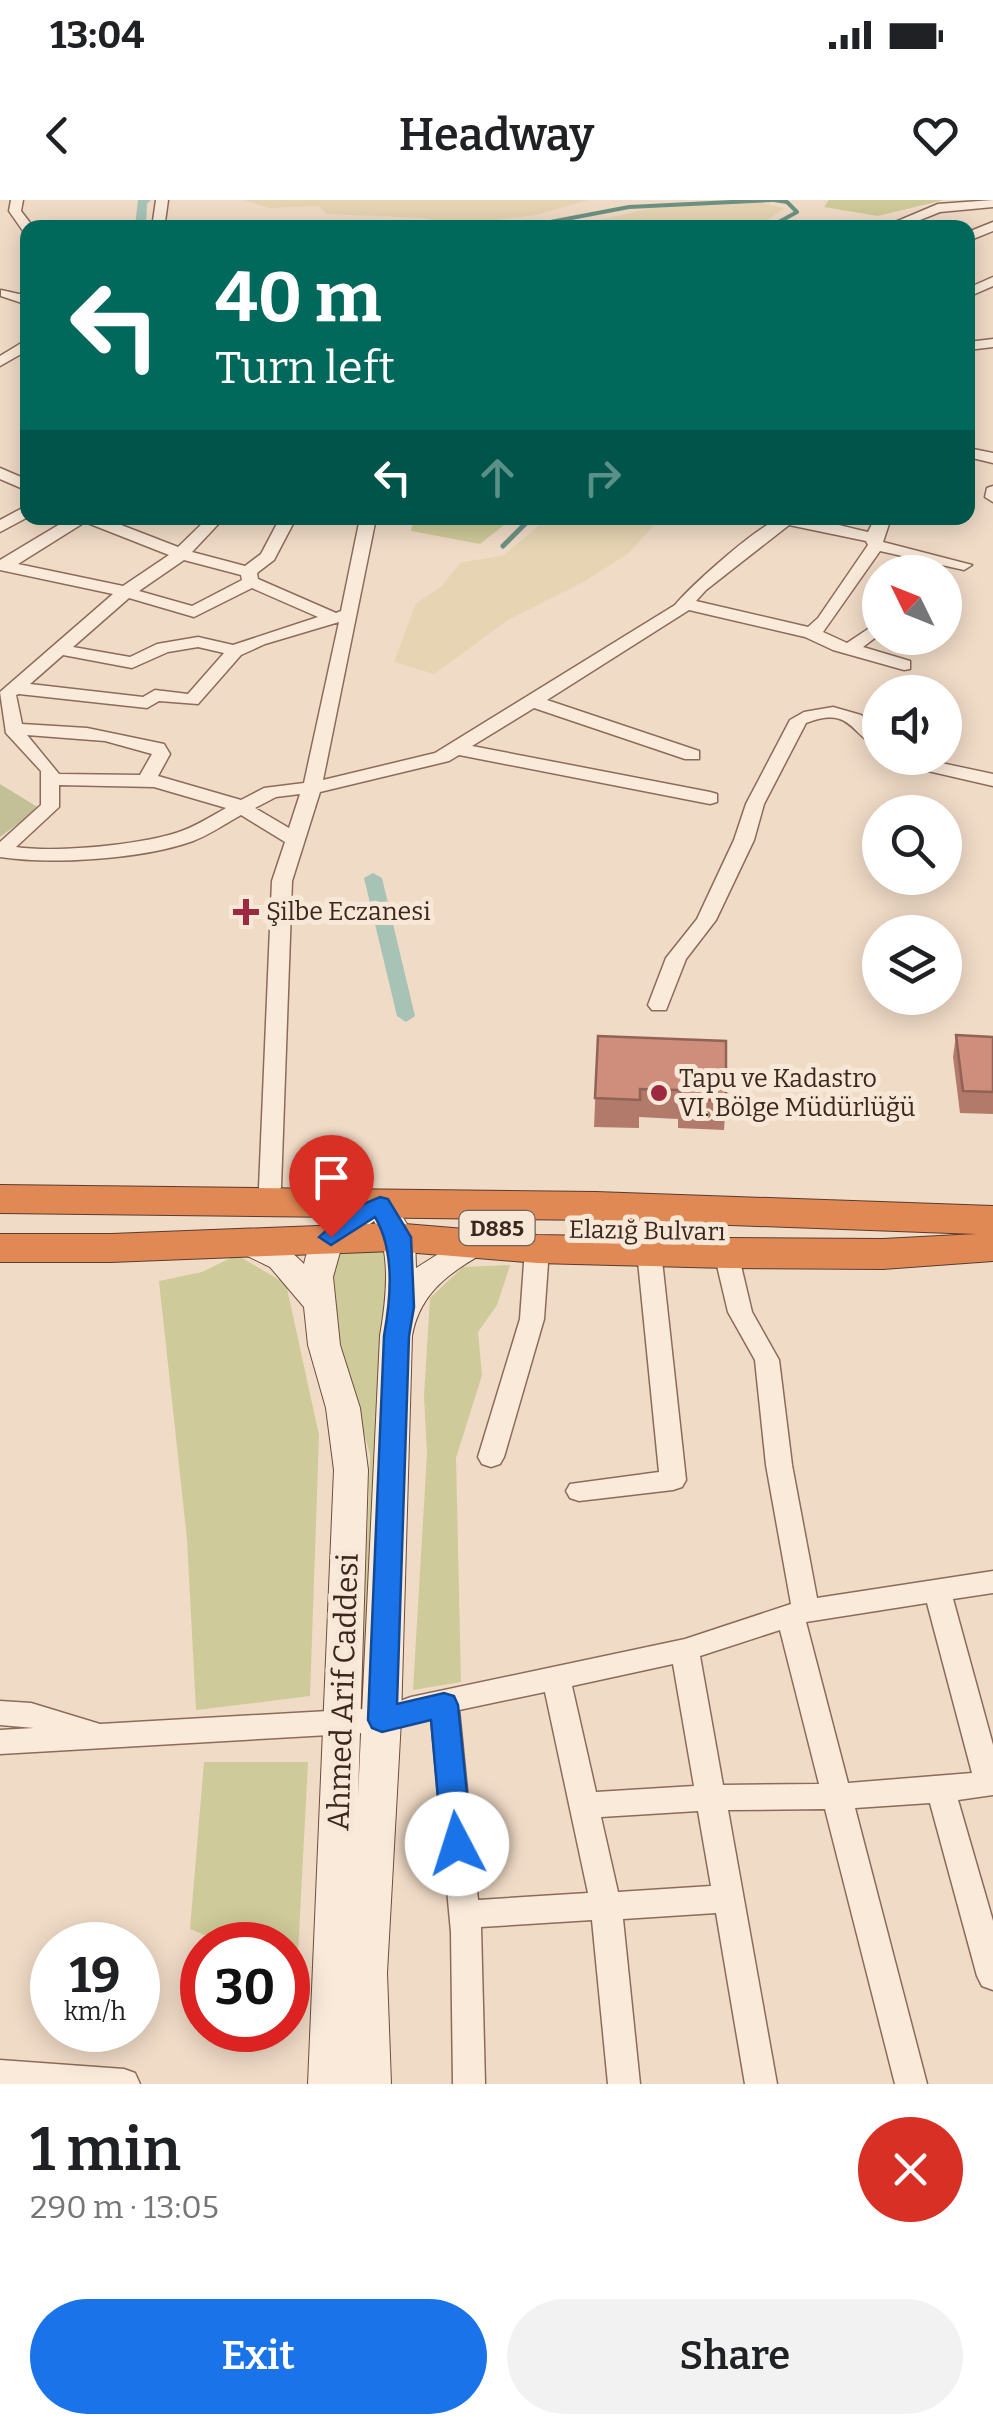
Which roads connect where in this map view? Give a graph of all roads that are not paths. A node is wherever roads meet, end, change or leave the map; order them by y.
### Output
1 (18, 203) edge
2 (993, 203) edge
3 (0, 216) edge
4 (907, 220) edge
5 (69, 525) edge
6 (108, 525) edge
7 (205, 525) edge
8 (284, 525) edge
9 (366, 525) edge
10 (778, 525) edge
11 (813, 525) edge
12 (880, 525) edge
13 (874, 541) junction
14 (182, 554) junction
15 (903, 555) edge
16 (2, 566) edge
17 (249, 577) junction
18 (126, 592) junction
19 (685, 604) junction
20 (342, 616) junction
21 (811, 633) junction
22 (862, 640) edge
23 (850, 649) junction
24 (62, 650) junction
25 (235, 651) junction
26 (904, 665) dead end
27 (8, 689) edge
28 (535, 702) junction
29 (862, 720) edge
30 (10, 734) edge
31 (458, 749) junction
32 (692, 755) dead end
33 (962, 773) edge
34 (50, 779) junction
35 (146, 780) junction
36 (993, 780) edge
37 (313, 786) junction
38 (710, 798) dead end
39 (240, 806) junction
40 (295, 840) junction
41 (1, 851) edge
42 (660, 1004) dead end
43 (0, 1182) edge
44 (270, 1188) junction
45 (0, 1200) edge
46 (0, 1222) edge
47 (369, 1226) junction
48 (991, 1233) edge
49 (506, 1240) junction
50 (246, 1242) junction
51 (0, 1248) edge
52 (648, 1251) junction
53 (726, 1254) junction
54 (320, 1304) junction
55 (402, 1307) junction
56 (491, 1458) dead end
57 (579, 1491) dead end
58 (993, 1582) edge
59 (937, 1591) junction
60 (798, 1613) junction
61 (685, 1650) junction
62 (556, 1679) junction
63 (444, 1705) junction
64 (0, 1713) edge
65 (382, 1720) junction
66 (340, 1723) junction
67 (100, 1736) junction
68 (0, 1742) edge
69 (991, 1783) edge
70 (941, 1791) junction
71 (711, 1798) junction
72 (835, 1799) junction
73 (584, 1805) junction
74 (728, 1900) junction
75 (606, 1904) junction
76 (464, 1914) junction
77 (993, 1976) edge
78 (0, 2076) edge
79 (124, 2084) edge
80 (330, 2084) edge
81 (369, 2084) edge
82 (469, 2084) edge
83 (624, 2084) edge
84 (760, 2084) edge
85 (910, 2084) edge

1 - 3 street
2 - 4 street
5 - 16 street
6 - 14 street
7 - 14 street
8 - 17 street
9 - 20 street
10 - 19 street
11 - 13 street
12 - 13 street
13 - 15 street
13 - 21 street
14 - 17 street
14 - 18 street
16 - 18 street
17 - 18 street
17 - 20 street
18 - 24 street
19 - 21 street
19 - 28 street
20 - 25 street
20 - 37 street
21 - 23 street
22 - 23 street
23 - 26 street
24 - 25 street
24 - 27 street
25 - 27 street
27 - 30 street
28 - 31 street
28 - 32 street
29 - 42 street
30 - 34 street
30 - 35 street
31 - 37 street
31 - 38 street
33 - 36 street
34 - 35 street
34 - 41 street
35 - 39 street
37 - 39 street
37 - 40 street
39 - 40 street
39 - 41 street
40 - 44 street
43 - 44 highway
44 - 48 highway
45 - 47 highway, Elazığ Bulvarı / D885
46 - 47 highway, Elazığ Bulvarı / D885
47 - 48 highway, Elazığ Bulvarı / D885
47 - 49 highway
47 - 50 highway
47 - 54 street, Ahmed Arif Caddesi
47 - 55 street, Ahmed Arif Caddesi
48 - 49 highway, Elazığ Bulvarı / D885
48 - 53 highway
49 - 52 highway
49 - 55 street
49 - 56 street
50 - 51 highway
50 - 54 street
52 - 53 highway
52 - 57 street
53 - 60 street
54 - 66 street, Ahmed Arif Caddesi
55 - 65 street, Ahmed Arif Caddesi
58 - 59 street
59 - 60 street
59 - 69 street
60 - 61 street
60 - 72 street
61 - 62 street
61 - 71 street
62 - 63 street
62 - 73 street
63 - 65 street
63 - 76 street
64 - 67 street
65 - 66 street
65 - 81 street, Ahmed Arif Caddesi
66 - 67 street
66 - 80 street, Ahmed Arif Caddesi
67 - 68 street
69 - 70 street
70 - 72 street
70 - 77 street
71 - 72 street
71 - 73 street
71 - 74 street
72 - 85 street
73 - 75 street
74 - 75 street
74 - 84 street
75 - 76 street
75 - 83 street
76 - 82 street
78 - 79 street

